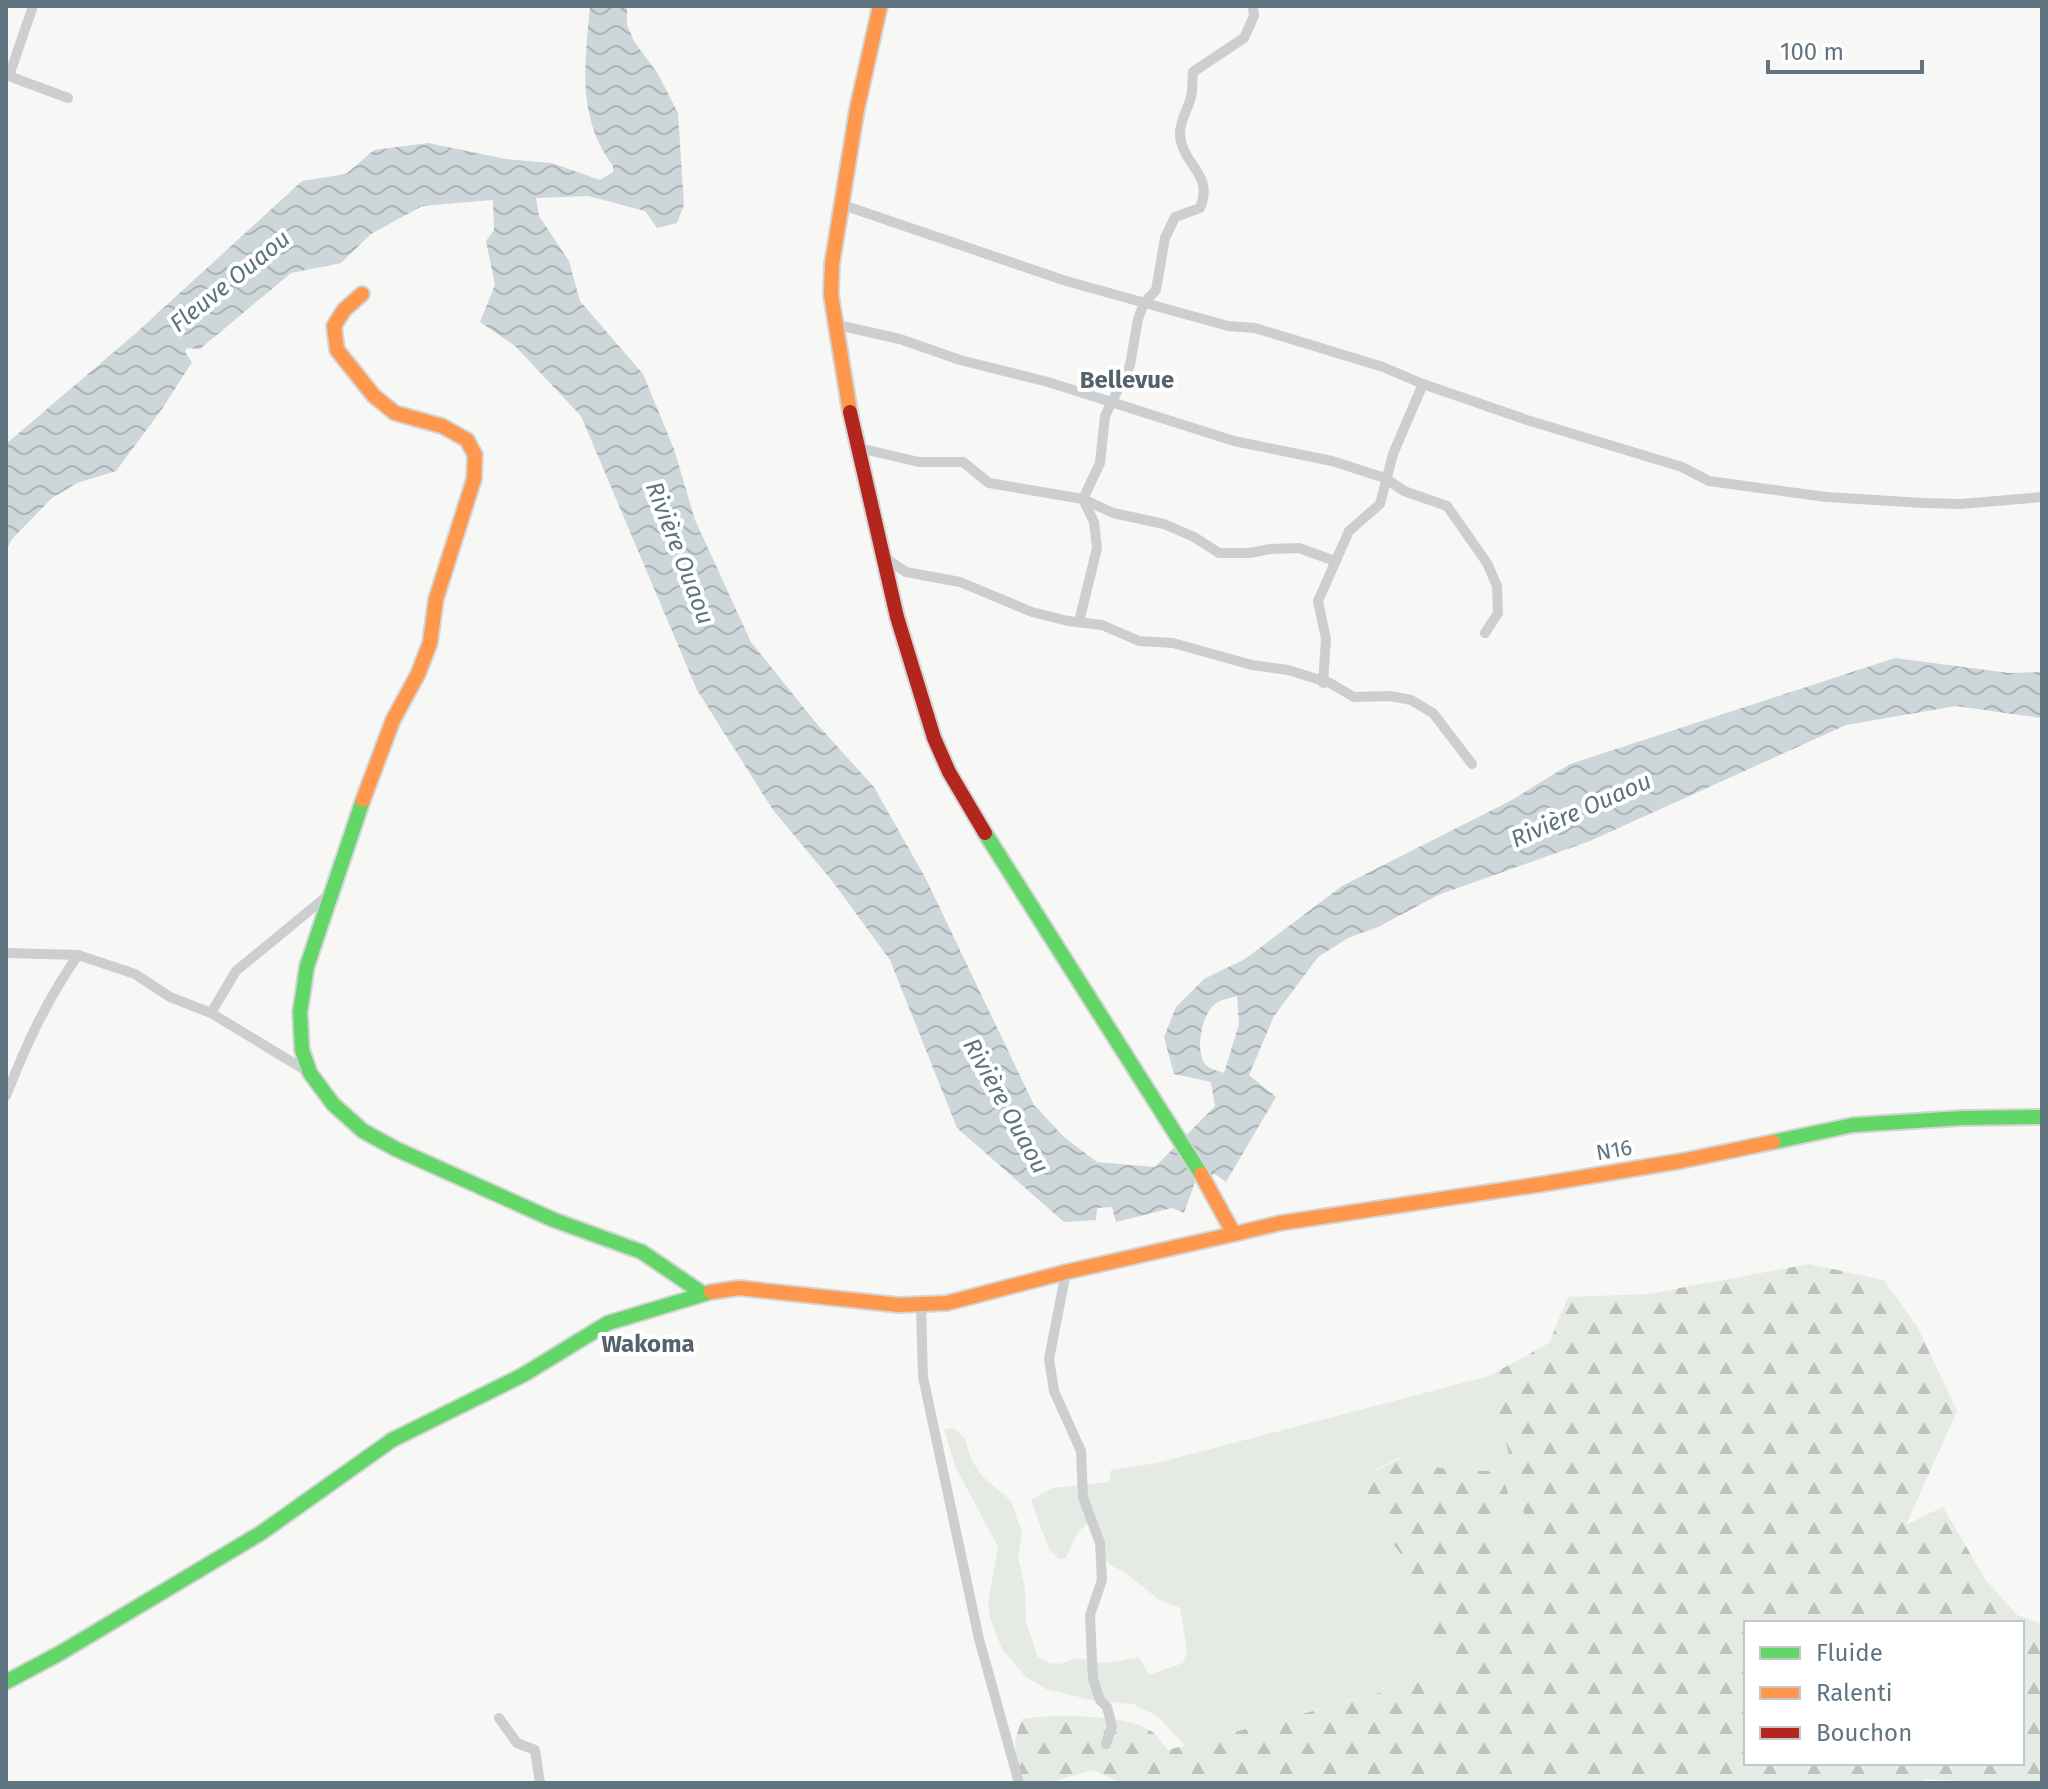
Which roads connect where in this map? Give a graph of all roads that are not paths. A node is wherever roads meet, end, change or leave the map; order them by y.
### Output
1 (33, 6) edge
2 (880, 6) edge
3 (1253, 6) edge
4 (8, 75) edge
5 (68, 98) dead end
6 (843, 205) junction
7 (362, 294) dead end
8 (1144, 303) junction
9 (833, 324) junction
10 (1423, 384) junction
11 (1110, 401) junction
12 (859, 448) junction
13 (1385, 478) junction
14 (2042, 497) edge
15 (1083, 499) junction
16 (882, 556) junction
17 (1335, 561) junction
18 (1079, 622) junction
19 (1485, 633) dead end
20 (1323, 683) junction
21 (1472, 764) dead end
22 (334, 891) junction
23 (6, 953) edge
24 (78, 955) junction
25 (211, 1013) junction
26 (310, 1073) junction
27 (6, 1096) edge
28 (2042, 1117) edge
29 (1234, 1234) junction
30 (1066, 1272) junction
31 (702, 1293) junction
32 (921, 1306) junction
33 (6, 1682) edge
34 (499, 1718) dead end
35 (1106, 1744) dead end
36 (540, 1783) edge
37 (1019, 1783) edge

1 - 4 street
2 - 6 main road
3 - 8 street
4 - 5 street
6 - 8 street
6 - 9 main road
7 - 22 main road
8 - 10 street
8 - 11 street
9 - 11 street
9 - 12 main road
10 - 13 street
10 - 14 street
11 - 13 street
11 - 15 street
12 - 15 street
12 - 16 main road
13 - 17 street
13 - 19 street
15 - 17 street
15 - 18 street
16 - 18 street
16 - 29 main road
17 - 20 street
18 - 20 street
20 - 21 street
22 - 25 street
22 - 26 main road
23 - 24 street
24 - 25 street
24 - 27 street
25 - 26 street
26 - 31 main road
28 - 29 main road, N16 / N16
29 - 30 main road, N16
30 - 32 main road, N16
30 - 35 street
31 - 32 main road, N16
31 - 33 main road, N16
32 - 37 street
34 - 36 street

